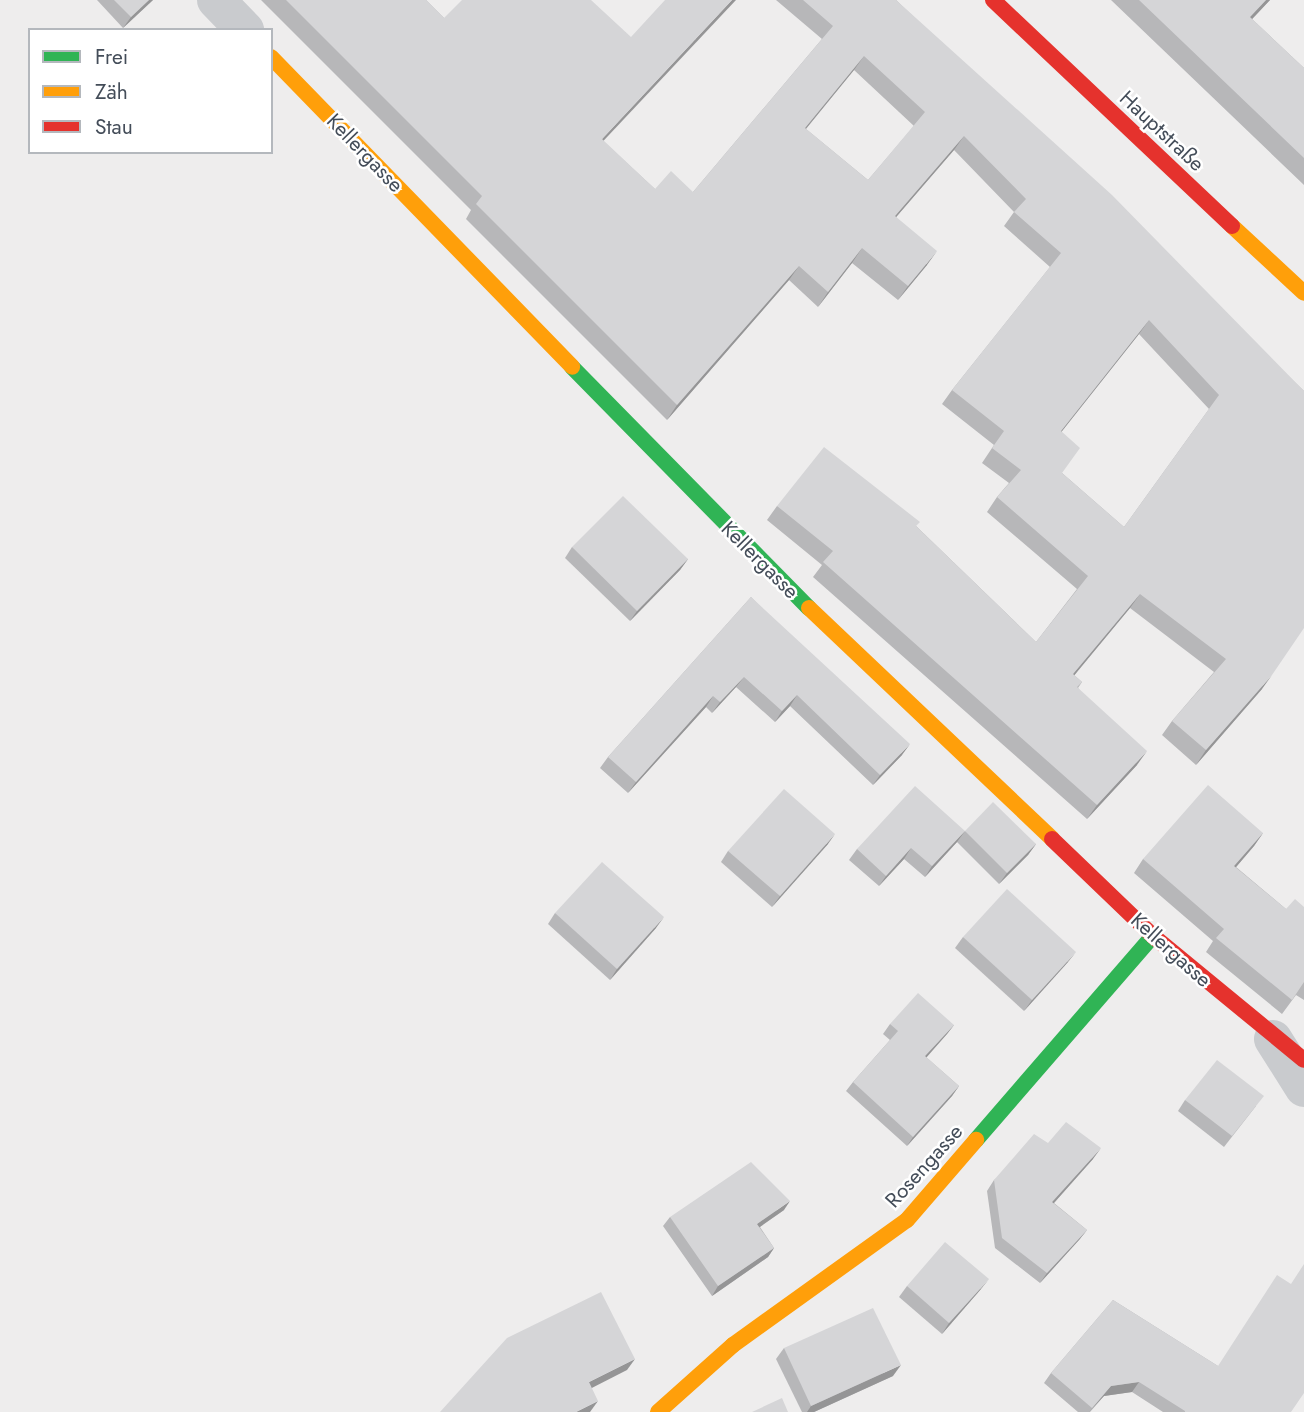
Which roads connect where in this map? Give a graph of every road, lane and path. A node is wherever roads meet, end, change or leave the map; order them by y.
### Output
1 (216, 0) edge
2 (993, 0) edge
3 (243, 28) edge
4 (273, 59) edge
5 (1304, 293) edge
6 (1153, 936) junction
7 (1273, 1039) junction
8 (1304, 1059) edge
9 (1304, 1088) edge
10 (658, 1412) edge

1 - 3 street
2 - 5 street, Hauptstraße
4 - 6 street, Kellergasse
6 - 7 street, Kellergasse
6 - 10 street, Rosengasse
7 - 8 street, Kellergasse
7 - 9 street, Kellergasse

